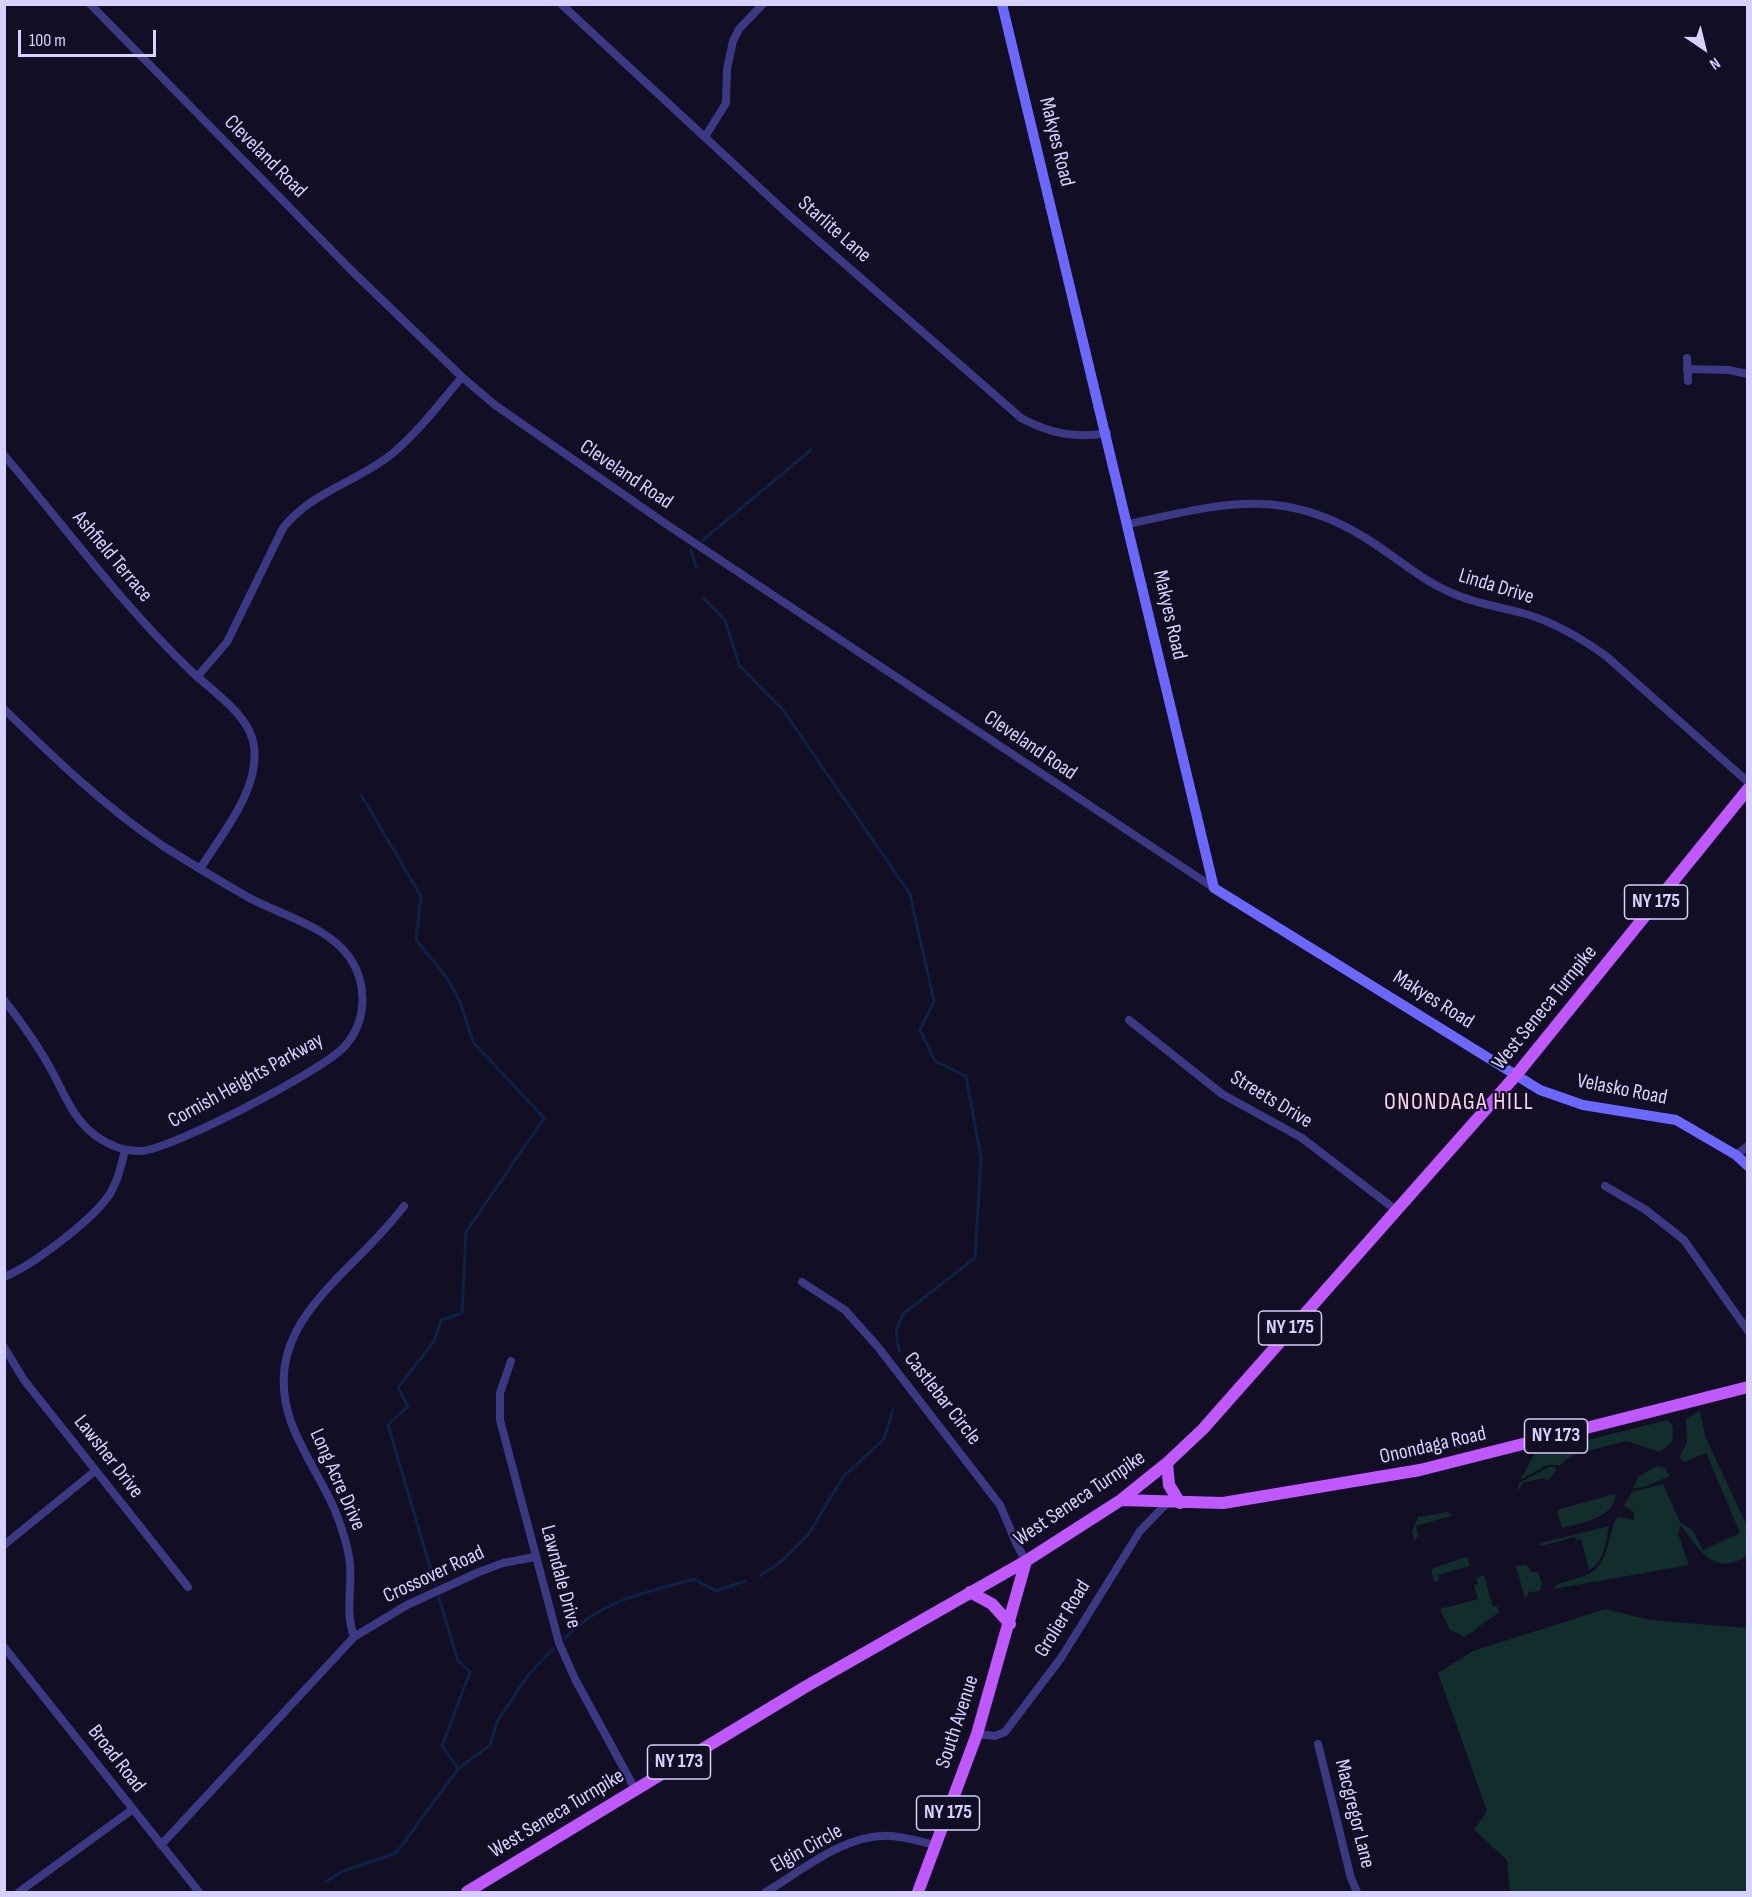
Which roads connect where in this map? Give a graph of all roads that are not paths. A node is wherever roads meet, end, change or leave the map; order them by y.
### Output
1 (90, 4) edge
2 (561, 4) edge
3 (763, 4) edge
4 (1002, 4) edge
5 (705, 137) junction
6 (1687, 358) dead end
7 (1687, 369) junction
8 (1748, 374) edge
9 (462, 377) junction
10 (1688, 381) dead end
11 (1107, 433) junction
12 (4, 455) edge
13 (1128, 524) junction
14 (197, 677) junction
15 (4, 709) edge
16 (1748, 782) edge
17 (1748, 789) edge
18 (200, 869) junction
19 (1214, 888) junction
20 (4, 1000) edge
21 (1129, 1020) dead end
22 (1517, 1074) junction
23 (1748, 1146) edge
24 (125, 1150) junction
25 (1736, 1155) junction
26 (1748, 1166) edge
27 (1605, 1186) dead end
28 (404, 1206) dead end
29 (1396, 1210) junction
30 (4, 1277) edge
31 (802, 1282) dead end
32 (1748, 1331) edge
33 (4, 1347) edge
34 (511, 1360) dead end
35 (1748, 1387) edge
36 (1167, 1463) junction
37 (95, 1471) junction
38 (1121, 1500) junction
39 (1174, 1502) junction
40 (4, 1545) edge
41 (535, 1557) junction
42 (1026, 1561) junction
43 (188, 1587) dead end
44 (970, 1592) junction
45 (1010, 1624) junction
46 (354, 1637) junction
47 (4, 1647) edge
48 (977, 1734) junction
49 (1318, 1744) dead end
50 (635, 1789) junction
51 (133, 1809) junction
52 (161, 1845) junction
53 (936, 1845) junction
54 (19, 1893) edge
55 (199, 1893) edge
56 (467, 1893) edge
57 (766, 1893) edge
58 (918, 1893) edge
59 (1357, 1893) edge

1 - 9 street, Cleveland Road
2 - 5 street, Starlite Lane
3 - 5 street
4 - 11 street, Makyes Road
5 - 11 street, Starlite Lane
6 - 7 street
7 - 8 street
7 - 10 street
9 - 14 street
9 - 19 street, Cleveland Road
11 - 13 street, Makyes Road
12 - 14 street, Ashfield Terrace
13 - 16 street, Linda Drive
13 - 19 street, Makyes Road
14 - 18 street, Ashfield Terrace
15 - 18 street, Cornish Heights Parkway
17 - 22 main road, West Seneca Turnpike / NY 175
18 - 24 street, Cornish Heights Parkway
19 - 22 street, Makyes Road
20 - 24 street, Cornish Heights Parkway
21 - 29 street, Streets Drive
22 - 25 street, Velasko Road
22 - 29 main road, West Seneca Turnpike / NY 175
23 - 25 street
24 - 30 street
25 - 26 street, Velasko Road
27 - 32 street
28 - 46 street, Long Acre Drive
29 - 36 main road, West Seneca Turnpike / NY 175
31 - 42 street, Castlebar Circle
33 - 37 street, Lawsher Drive
34 - 41 street, Lawndale Drive
35 - 39 main road, Onondaga Road / NY 173
36 - 38 main road, West Seneca Turnpike / NY 175
36 - 39 main road
37 - 40 street
37 - 43 street, Lawsher Drive
38 - 39 main road, Onondaga Road / NY 173
38 - 42 main road, West Seneca Turnpike / NY 173
39 - 48 street, Grolier Road
41 - 46 street, Crossover Road
41 - 50 street, Lawndale Drive
42 - 44 main road, West Seneca Turnpike / NY 173
42 - 45 main road, South Avenue / NY 175
44 - 45 main road
44 - 50 main road, West Seneca Turnpike / NY 173
45 - 48 main road, South Avenue / NY 175
46 - 52 street
47 - 51 street, Broad Road
48 - 53 main road, South Avenue / NY 175
49 - 59 street, Macgregor Lane
50 - 56 main road, West Seneca Turnpike / NY 173
51 - 52 street, Broad Road
51 - 54 street
52 - 55 street, Broad Road
53 - 57 street, Elgin Circle
53 - 58 main road, South Avenue / NY 175

